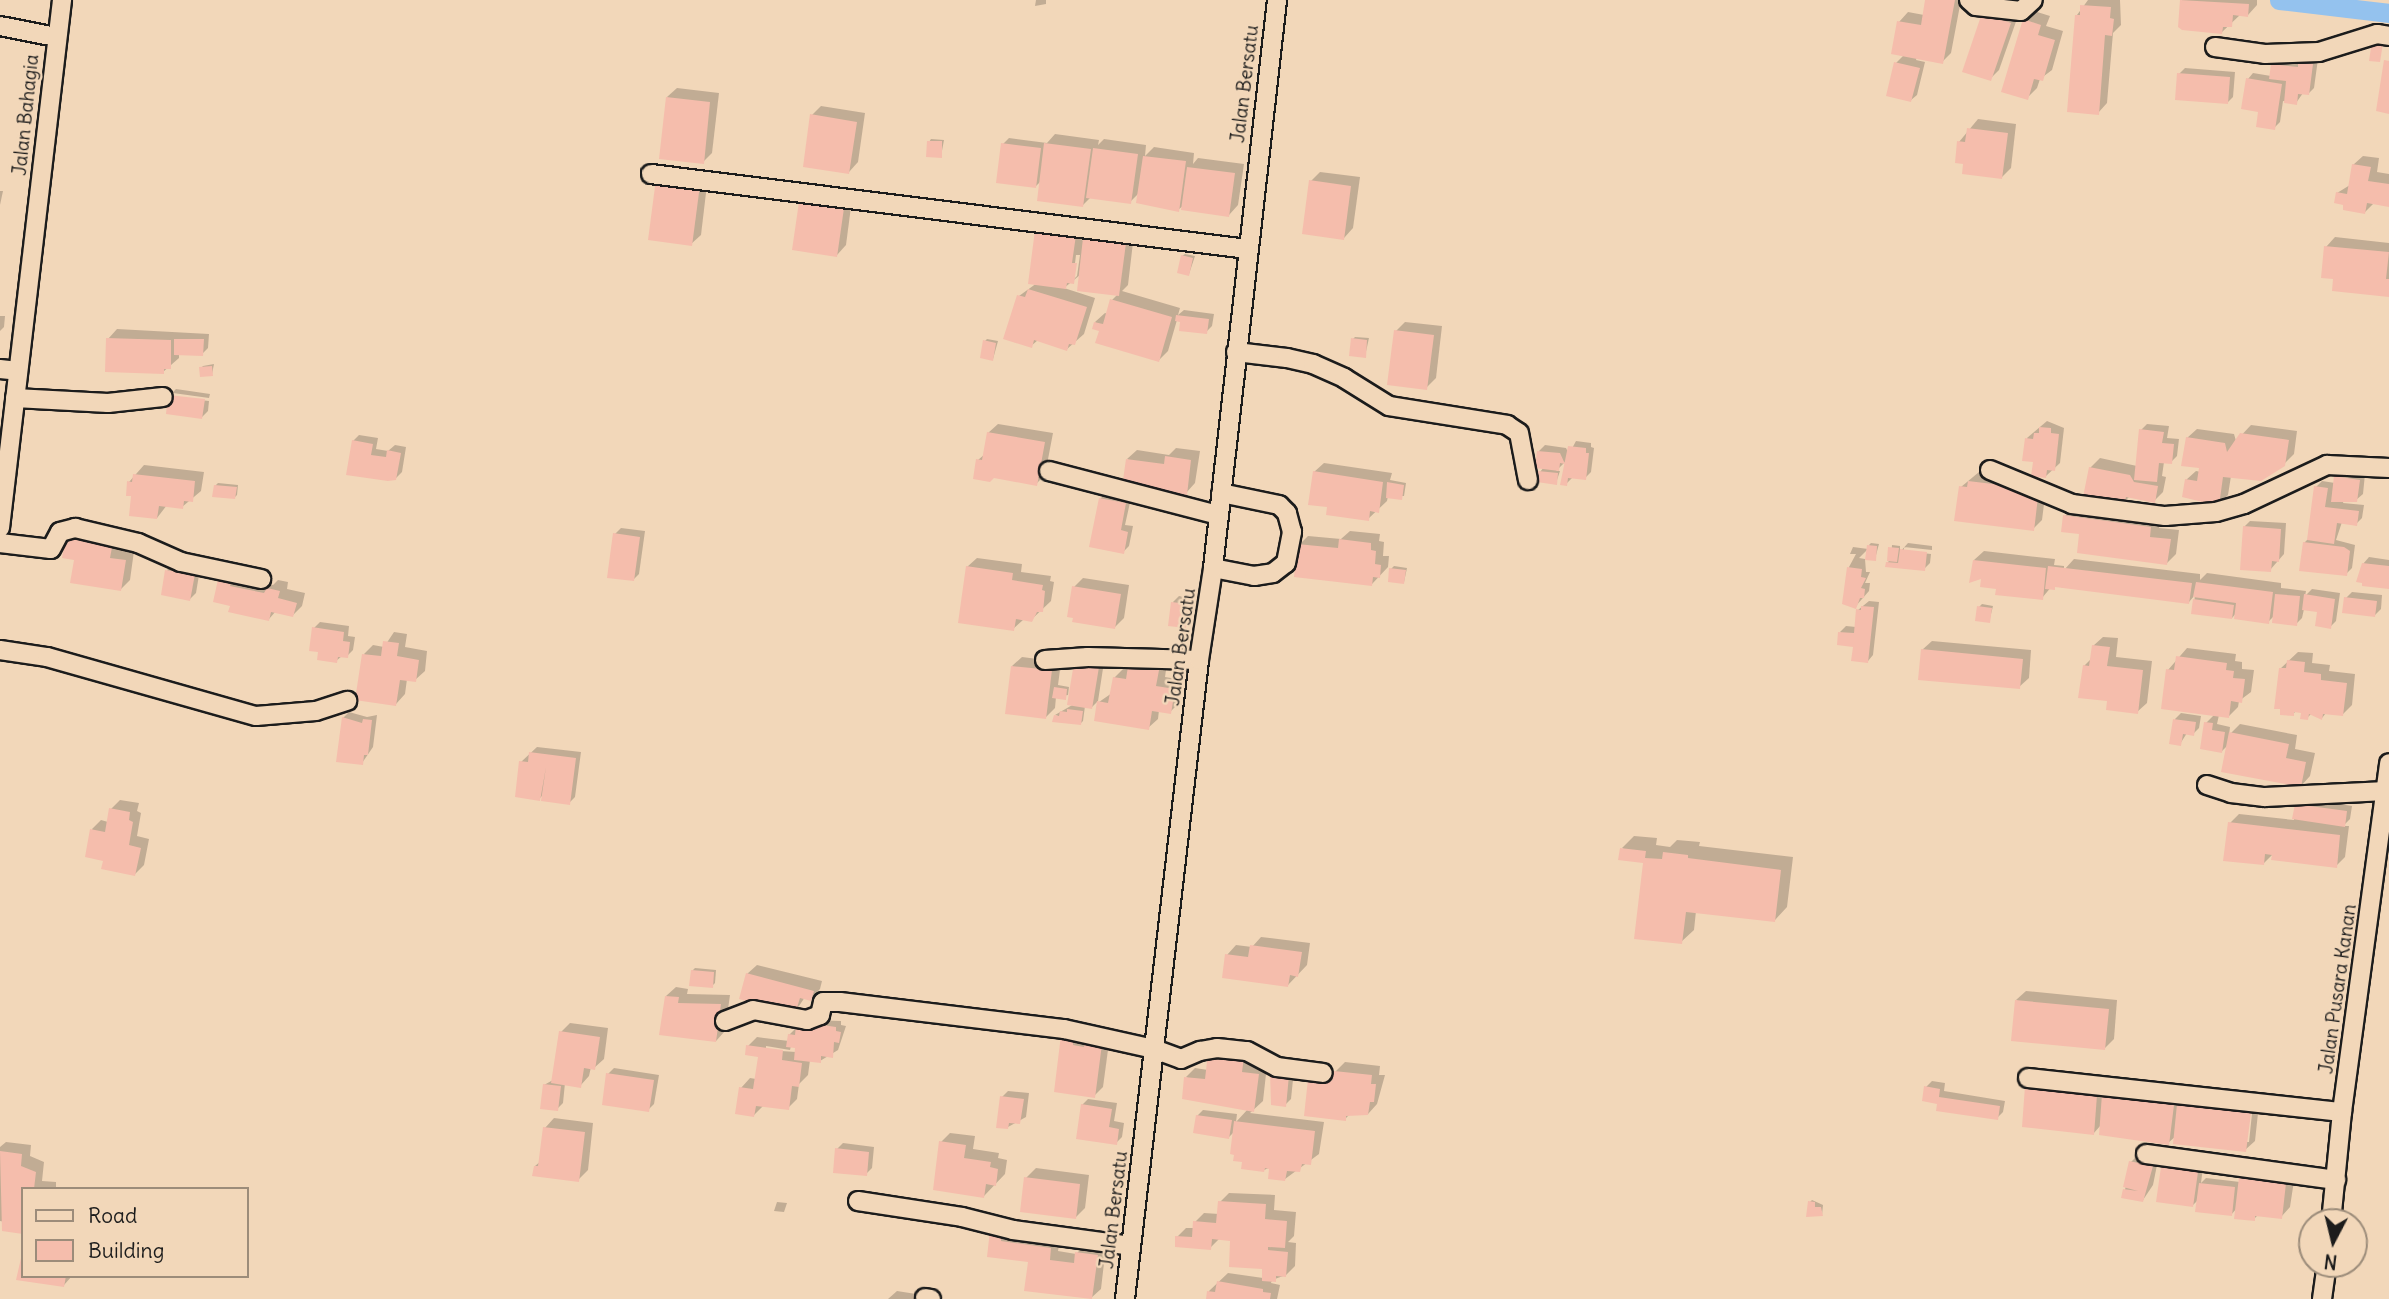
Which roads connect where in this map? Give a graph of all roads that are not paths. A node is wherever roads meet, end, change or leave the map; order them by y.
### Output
1 (62, 0) edge
2 (1277, 0) edge
3 (1969, 0) edge
4 (2033, 0) edge
5 (0, 26) edge
6 (2389, 36) edge
7 (56, 37) junction
8 (2214, 47) dead end
9 (651, 174) dead end
10 (1247, 249) junction
11 (1236, 352) junction
12 (9, 370) edge
13 (163, 397) dead end
14 (15, 398) junction
15 (2389, 468) edge
16 (1990, 470) dead end
17 (1049, 471) dead end
18 (1528, 480) dead end
19 (1220, 493) junction
20 (1218, 515) junction
21 (0, 528) edge
22 (0, 543) edge
23 (1213, 568) junction
24 (261, 579) dead end
25 (0, 650) edge
26 (1045, 660) dead end
27 (1199, 660) junction
28 (348, 701) dead end
29 (2389, 763) edge
30 (2207, 785) dead end
31 (2386, 790) junction
32 (725, 1021) dead end
33 (1154, 1049) junction
34 (1323, 1073) dead end
35 (2028, 1078) dead end
36 (2342, 1112) junction
37 (2146, 1154) dead end
38 (2336, 1181) junction
39 (858, 1201) dead end
40 (2333, 1208) edge
41 (1131, 1246) junction
42 (2325, 1278) edge
43 (1125, 1299) edge
44 (2322, 1299) edge

1 - 7 street, Jalan Bahagia
2 - 10 street, Jalan Bersatu
3 - 4 street
5 - 7 street
6 - 8 street
7 - 12 street, Jalan Bahagia
9 - 10 street
10 - 11 street, Jalan Bersatu
11 - 18 street
11 - 19 street, Jalan Bersatu
12 - 14 street, Jalan Bahagia
13 - 14 street
14 - 21 street, Jalan Bahagia
15 - 16 street
17 - 20 street
19 - 20 street, Jalan Bersatu
19 - 23 street
20 - 23 street, Jalan Bersatu
22 - 24 street
23 - 27 street, Jalan Bersatu
25 - 28 street
26 - 27 street
27 - 33 street, Jalan Bersatu
29 - 31 street, Jalan Pusara Kanan
30 - 31 street
31 - 36 street, Jalan Pusara Kanan
32 - 33 street
33 - 34 street
33 - 41 street, Jalan Bersatu
35 - 36 street
36 - 38 street, Jalan Pusara Kanan
37 - 38 street
38 - 40 street, Jalan Pusara Kanan
39 - 41 street
41 - 43 street, Jalan Bersatu
42 - 44 street

